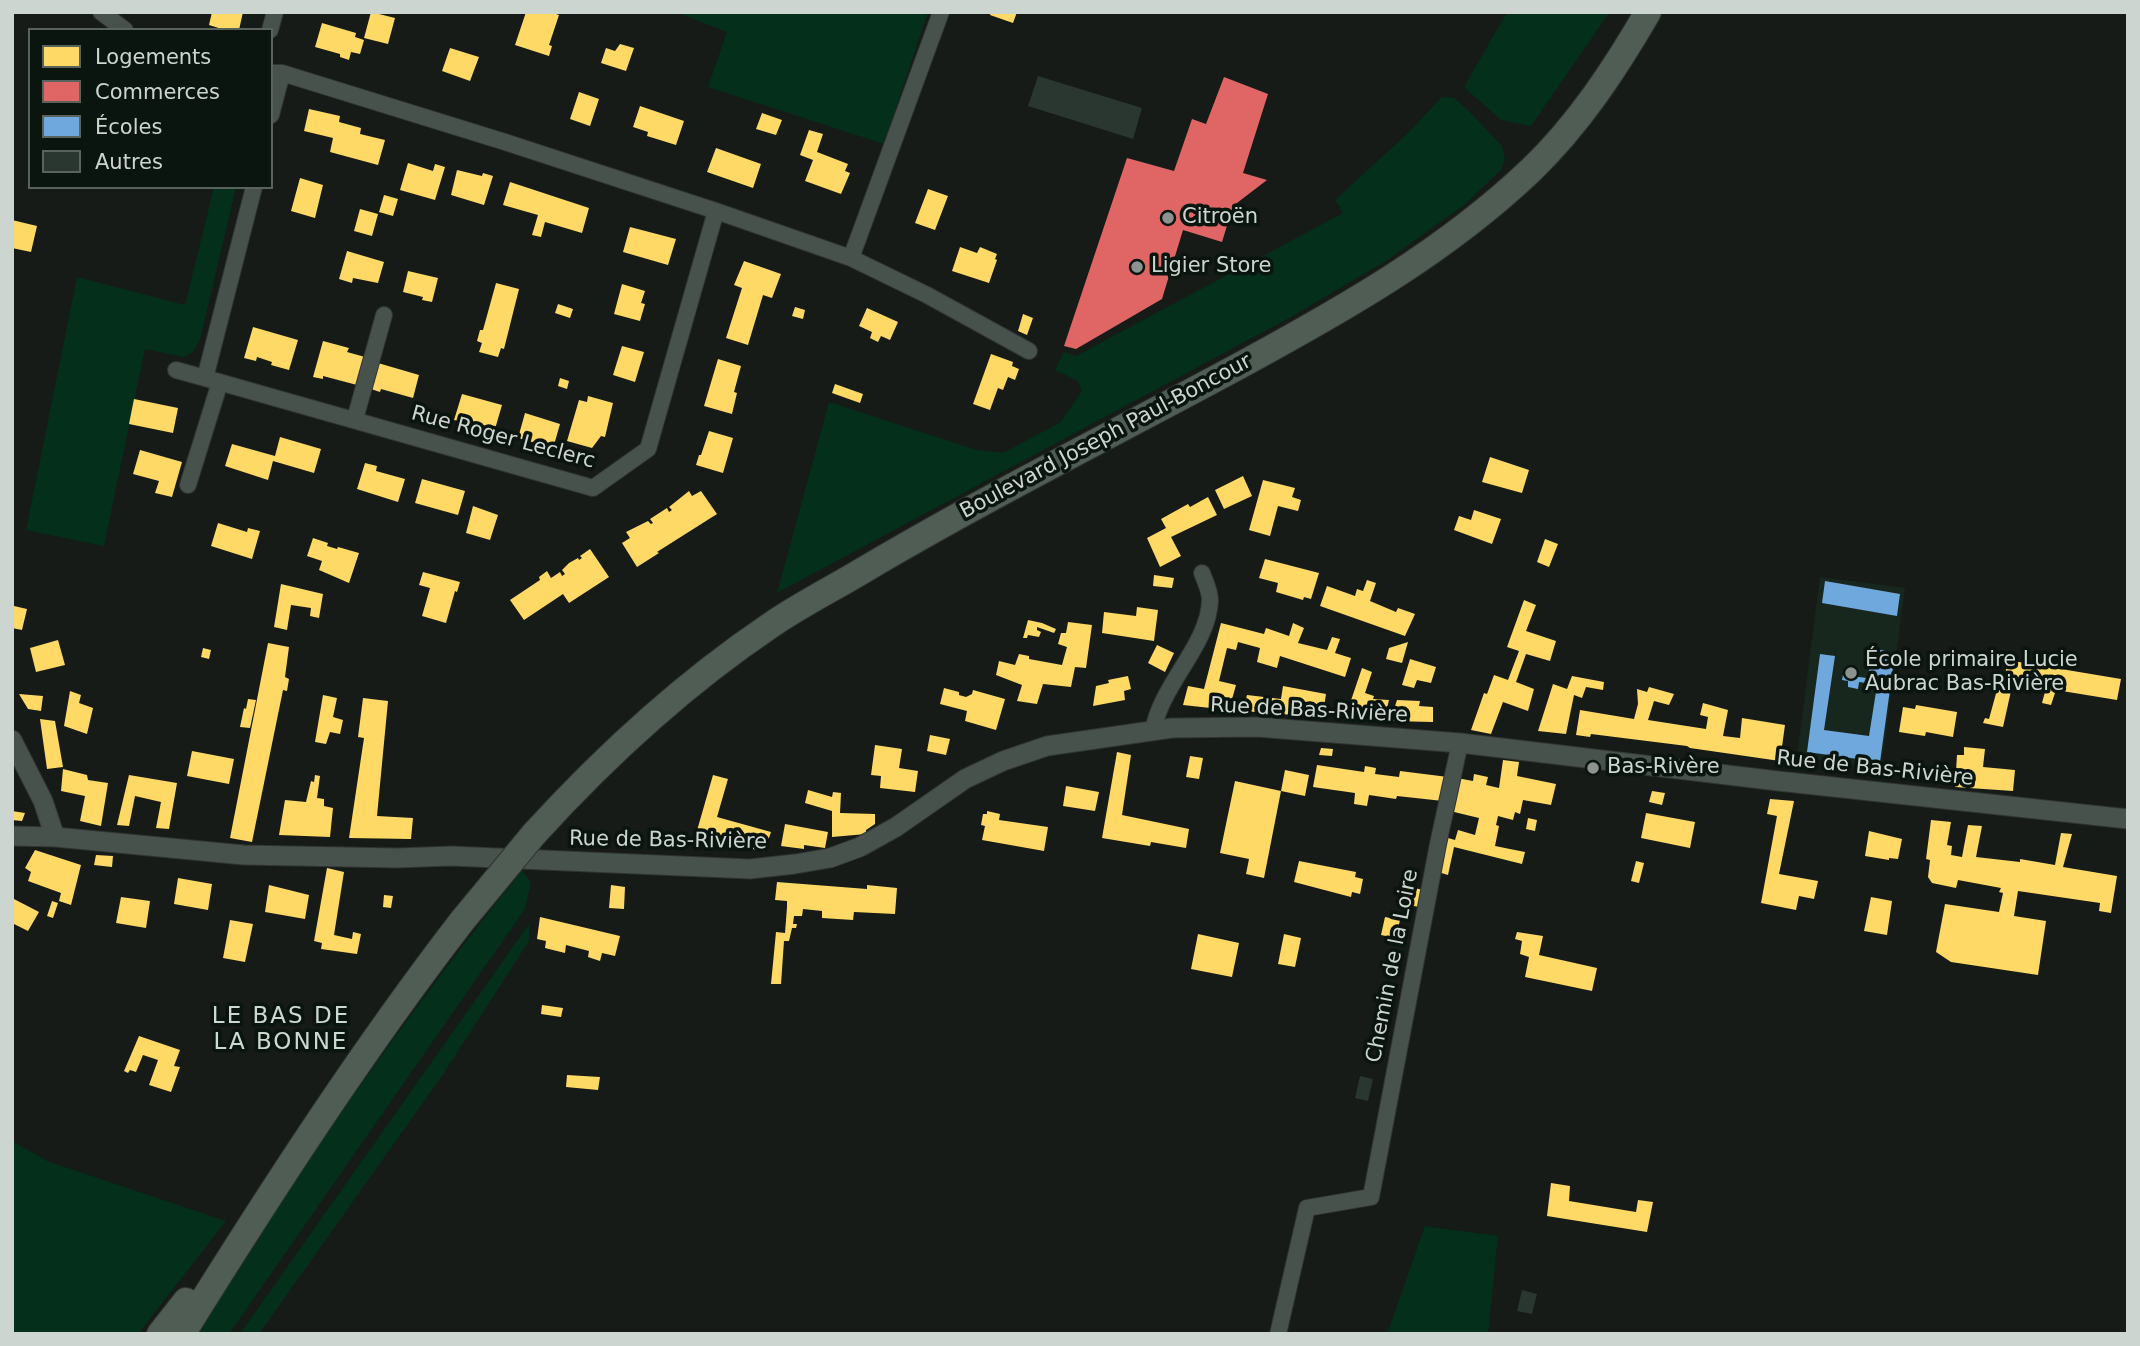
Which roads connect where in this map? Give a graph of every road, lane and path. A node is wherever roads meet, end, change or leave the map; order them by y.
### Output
1 (101, 12) edge
2 (941, 12) edge
3 (1648, 12) edge
4 (122, 28) edge
5 (277, 73) edge
6 (273, 101) edge
7 (254, 189) edge
8 (716, 211) junction
9 (851, 258) junction
10 (384, 315) dead end
11 (1029, 351) dead end
12 (176, 370) dead end
13 (213, 380) junction
14 (355, 419) junction
15 (188, 485) dead end
16 (1202, 573) dead end
17 (1153, 731) junction
18 (12, 740) edge
19 (1460, 743) junction
20 (2128, 819) edge
21 (12, 836) edge
22 (55, 837) junction
23 (261, 1206) junction
24 (160, 1334) edge
25 (182, 1334) edge
26 (1278, 1334) edge

1 - 4 street
2 - 9 street
3 - 23 main road, Boulevard Joseph Paul-Boncour, bridge
5 - 6 street
5 - 8 street
7 - 13 street
8 - 9 street
8 - 14 street, Rue Roger Leclerc
9 - 11 street
10 - 14 street
12 - 13 street, Rue Roger Leclerc
13 - 14 street, Rue Roger Leclerc
13 - 15 street
16 - 17 street
17 - 19 street, Rue de Bas-Rivière
17 - 22 street, Rue de Bas-Rivière
18 - 22 street
19 - 20 street, Rue de Bas-Rivière
19 - 26 street, Chemin de la Loire
21 - 22 street, Rue de Bas-Rivière
23 - 24 main road
23 - 25 main road

